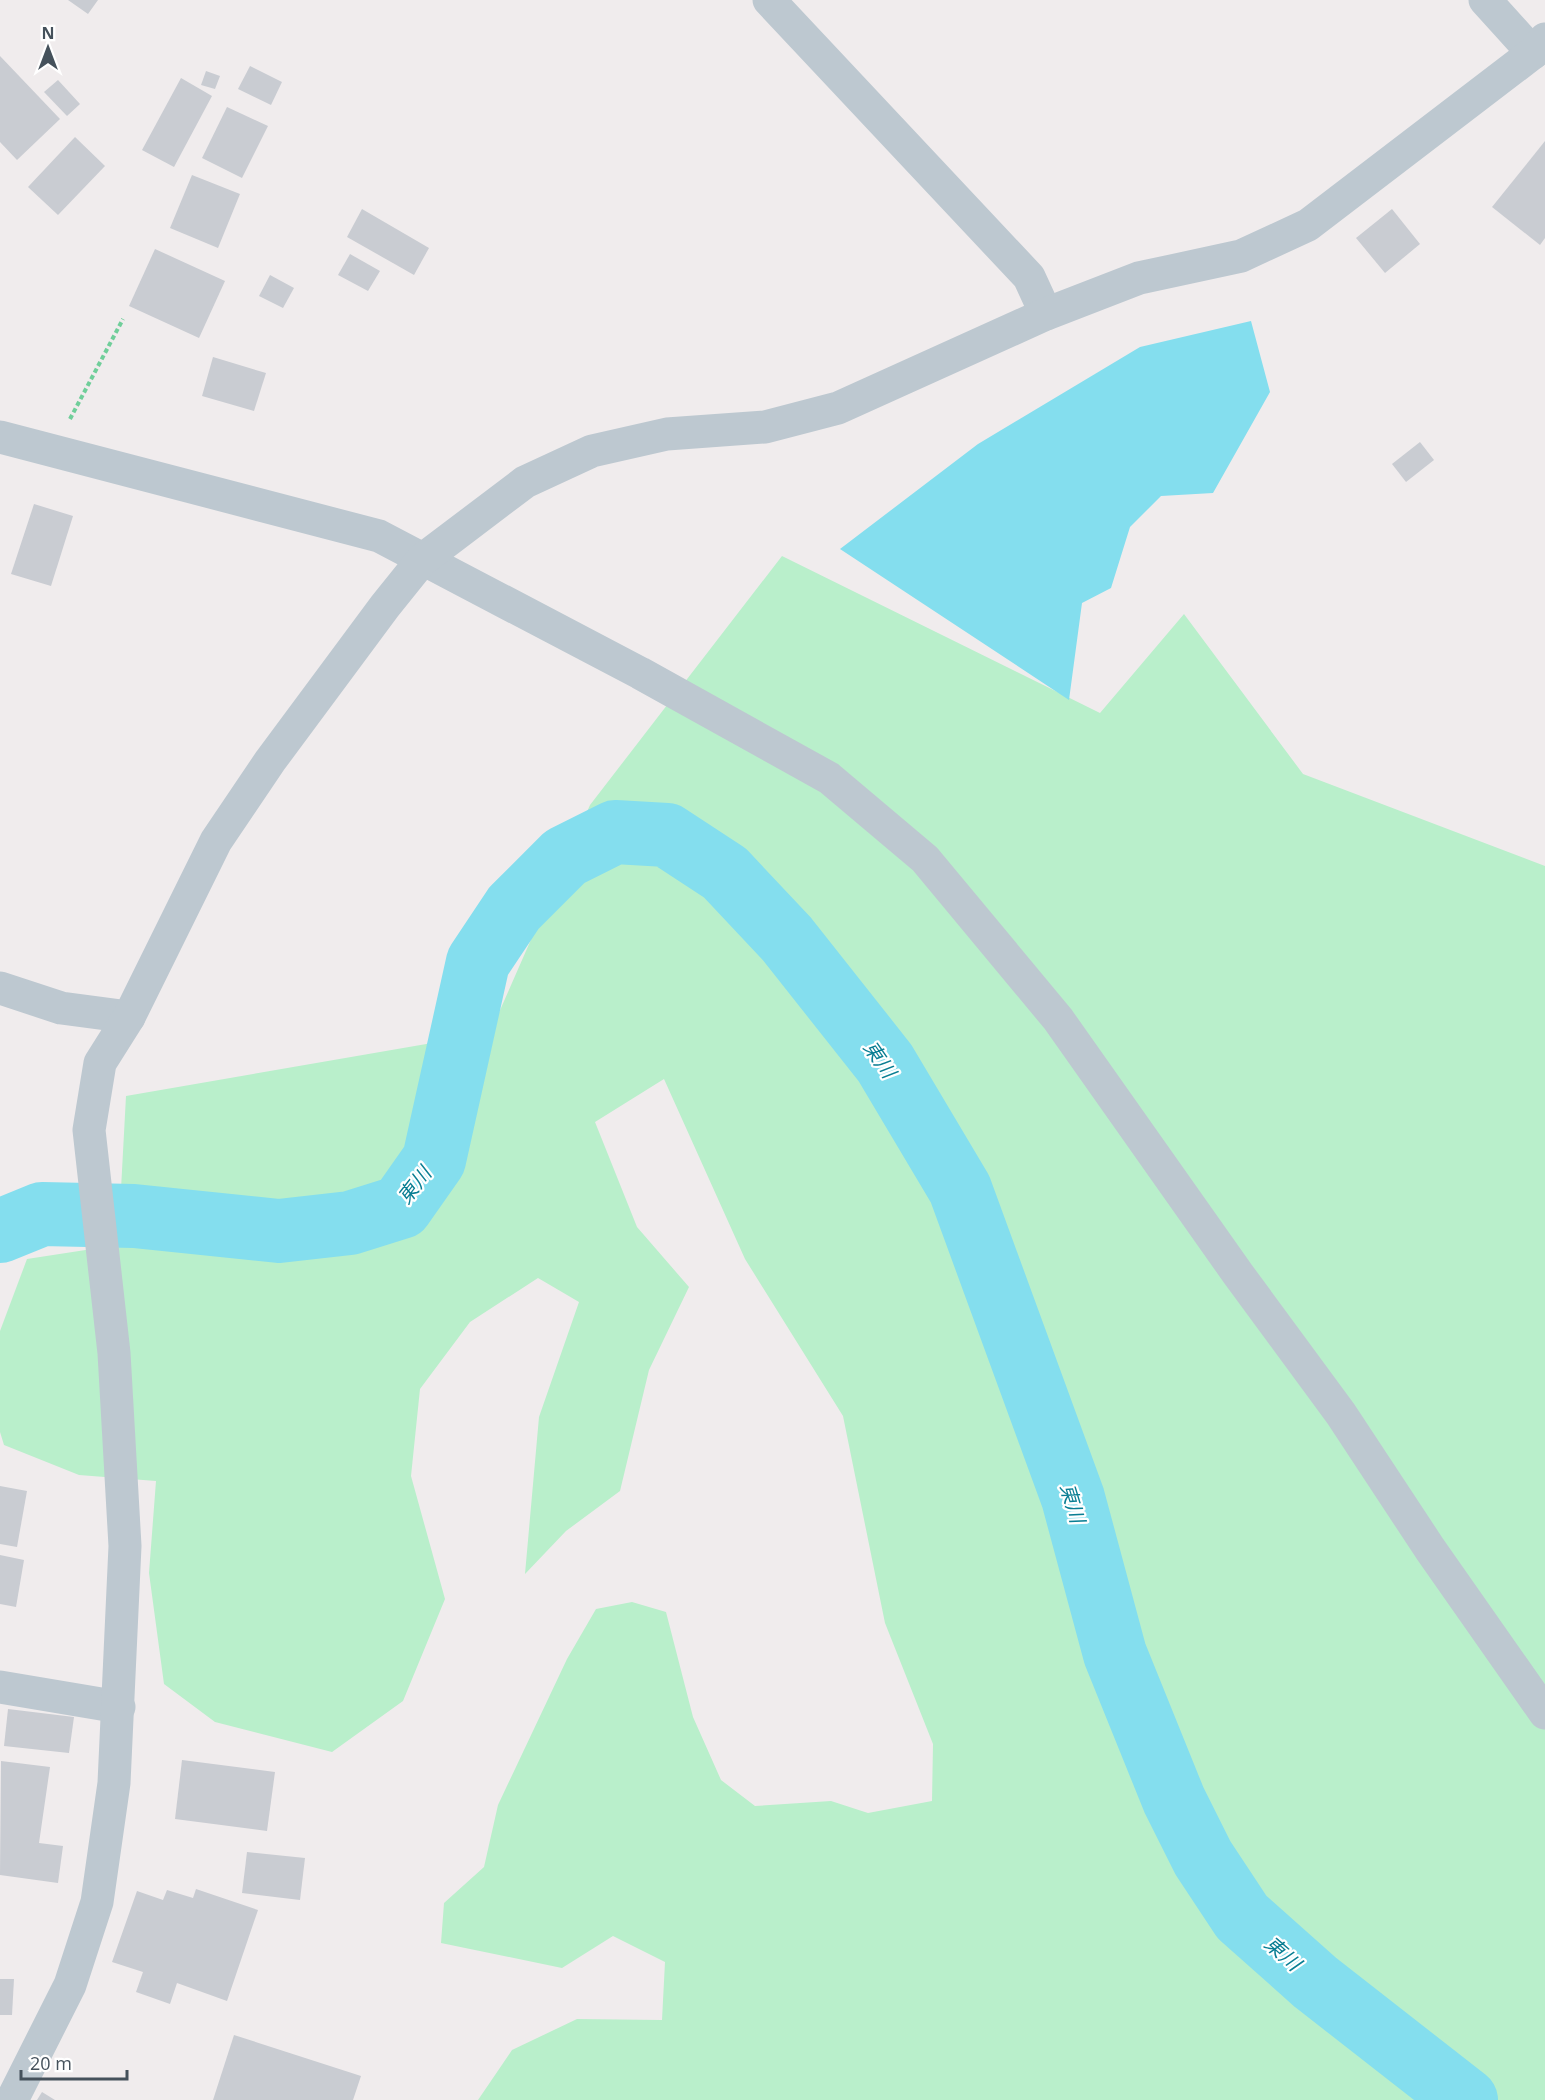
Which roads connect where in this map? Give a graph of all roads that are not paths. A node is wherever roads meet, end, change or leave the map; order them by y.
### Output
1 (769, 0) edge
2 (1485, 0) edge
3 (1539, 46) edge
4 (1046, 314) junction
5 (0, 437) edge
6 (422, 560) junction
7 (0, 988) edge
8 (129, 1017) junction
9 (0, 1687) edge
10 (119, 1707) junction
11 (1545, 1713) edge
12 (12, 2100) edge

1 - 4 street
2 - 3 street
3 - 4 street
4 - 6 street
5 - 6 street
6 - 8 street
6 - 11 street
7 - 8 street
8 - 10 street
9 - 10 street
10 - 12 street

